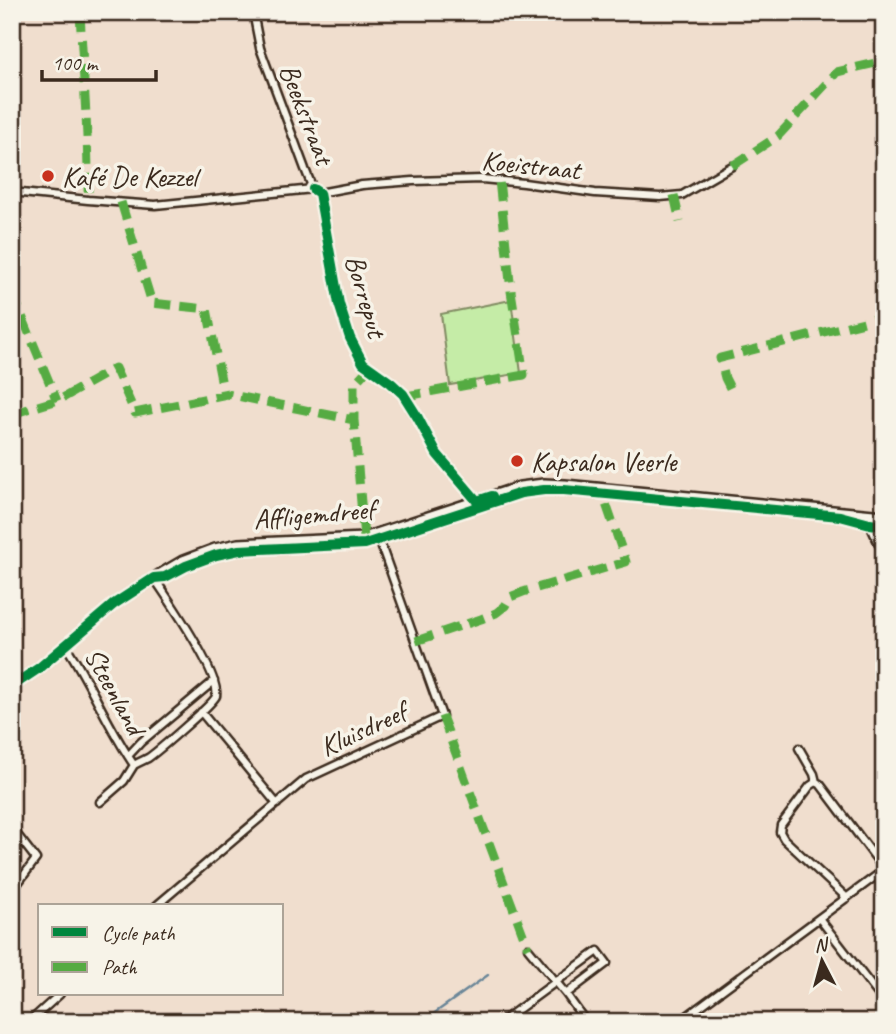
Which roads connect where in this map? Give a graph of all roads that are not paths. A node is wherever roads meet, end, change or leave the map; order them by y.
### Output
1 (253, 12) edge
2 (732, 166) dead end
3 (316, 191) junction
4 (12, 192) edge
5 (477, 501) junction
6 (865, 514) junction
7 (884, 516) edge
8 (377, 534) junction
9 (884, 555) edge
10 (154, 578) junction
11 (66, 646) junction
12 (214, 681) junction
13 (12, 686) edge
14 (201, 712) junction
15 (799, 748) dead end
16 (128, 756) junction
17 (134, 765) junction
18 (816, 782) junction
19 (100, 802) dead end
20 (277, 803) junction
21 (12, 828) edge
22 (884, 869) edge
23 (12, 891) edge
24 (846, 898) junction
25 (158, 904) edge
26 (819, 918) junction
27 (528, 948) dead end
28 (556, 981) junction
29 (566, 994) junction
30 (58, 996) edge
31 (884, 1002) edge
32 (29, 1022) edge
33 (501, 1022) edge
34 (586, 1022) edge
35 (679, 1022) edge

1 - 3 street, Beekstraat
2 - 3 street, Koeistraat
3 - 4 street, Koeistraat
3 - 5 street, Borreput
5 - 6 street, Affligemdreef
5 - 8 street, Affligemdreef
6 - 7 street, Affligemdreef
6 - 9 street
8 - 10 street, Affligemdreef
8 - 20 street, Kluisdreef
10 - 11 street, Affligemdreef
10 - 12 street, Steenland
11 - 13 street, Affligemdreef
11 - 16 street, Steenland
12 - 14 street, Steenland
12 - 16 street, Steenland
14 - 17 street, Steenland
14 - 20 street
15 - 18 street
16 - 17 street, Steenland
17 - 19 street, Steenland
18 - 22 street
18 - 24 street
20 - 25 street, Kluisdreef
21 - 23 street
22 - 24 street
24 - 26 street
26 - 31 street
26 - 35 street
27 - 28 street
28 - 29 street
28 - 29 street
28 - 33 street
29 - 34 street
30 - 32 street

